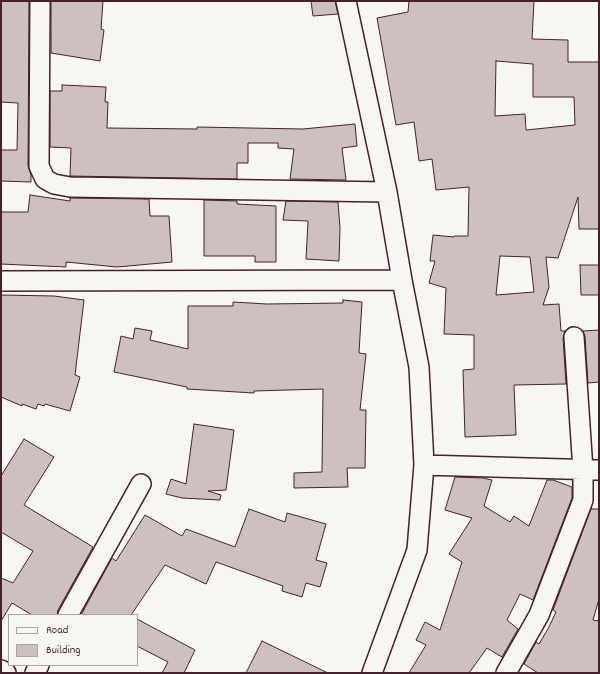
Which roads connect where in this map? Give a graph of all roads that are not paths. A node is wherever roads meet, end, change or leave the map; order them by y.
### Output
1 (40, 1) edge
2 (346, 1) edge
3 (387, 192) junction
4 (402, 280) junction
5 (4, 281) dead end
6 (574, 337) dead end
7 (424, 465) junction
8 (591, 470) edge
9 (141, 484) dead end
10 (69, 614) edge
11 (1, 670) edge
12 (6, 673) edge
13 (372, 673) edge
14 (506, 673) edge

1 - 3 street
2 - 3 street
3 - 4 street
4 - 5 street
4 - 7 street
6 - 8 street
7 - 8 street
7 - 13 street
8 - 14 street
9 - 10 street
11 - 12 street

